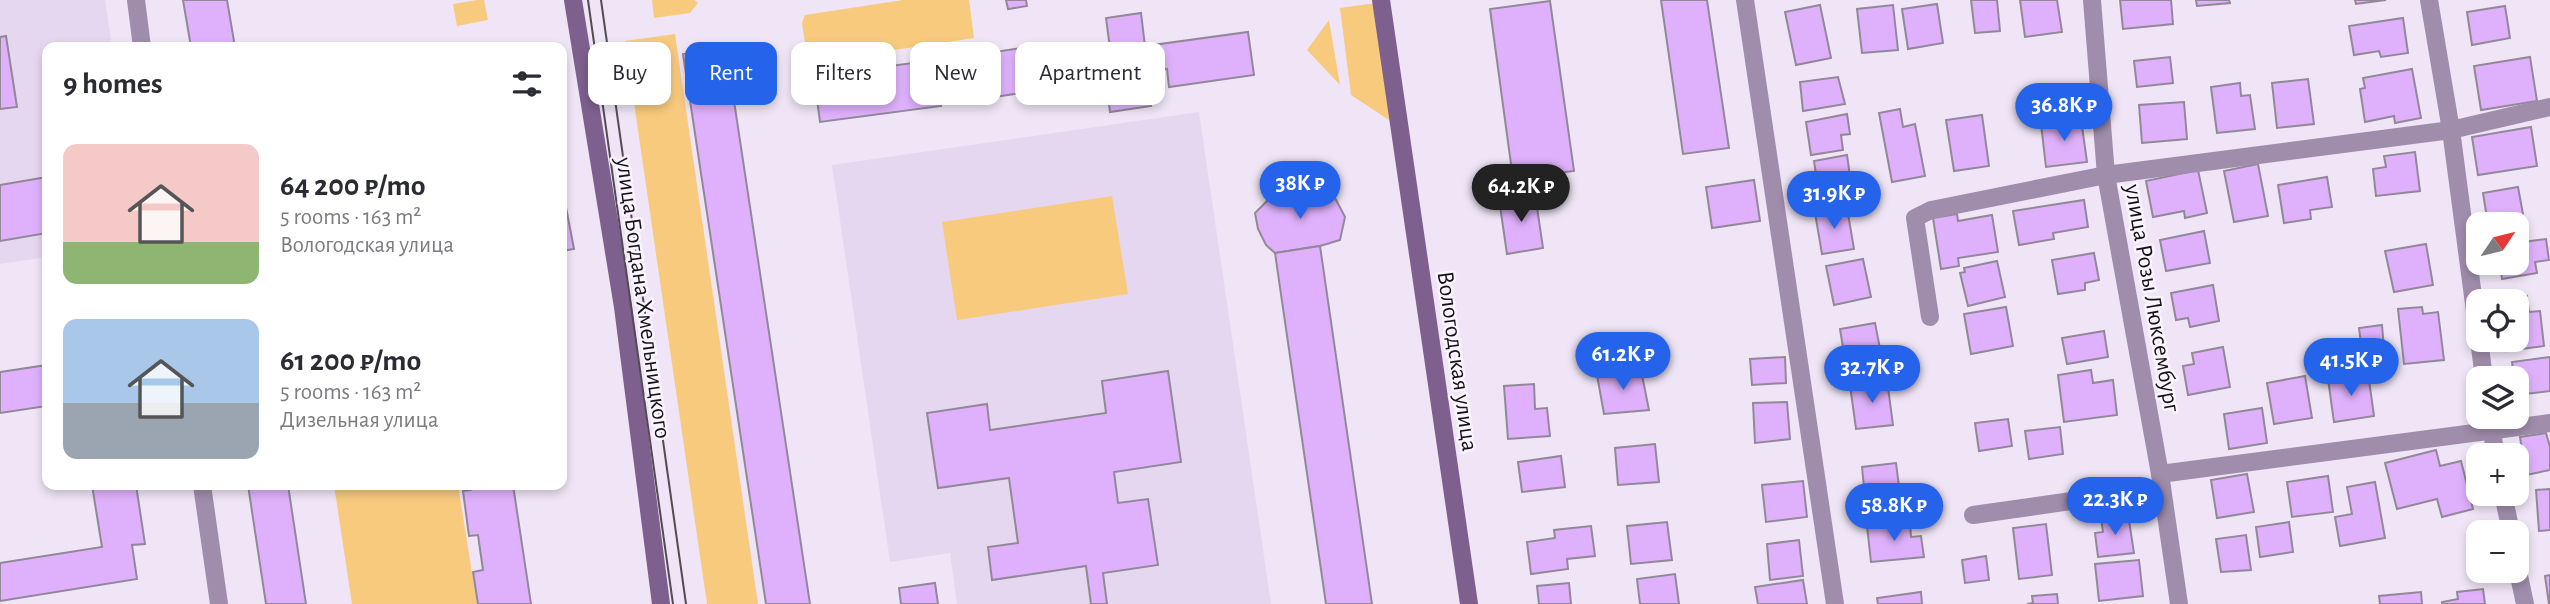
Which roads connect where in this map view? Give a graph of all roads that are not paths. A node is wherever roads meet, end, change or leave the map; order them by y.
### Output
1 (136, 0) edge
2 (573, 0) edge
3 (1381, 0) edge
4 (1745, 0) edge
5 (1751, 0) edge
6 (2092, 0) edge
7 (2429, 0) edge
8 (141, 42) edge
9 (2550, 107) edge
10 (2451, 130) junction
11 (2106, 175) junction
12 (2472, 289) edge
13 (1930, 317) dead end
14 (2529, 423) edge
15 (2550, 423) edge
16 (2466, 427) edge
17 (2161, 481) junction
18 (203, 490) edge
19 (1973, 515) dead end
20 (2520, 583) edge
21 (219, 604) edge
22 (662, 604) edge
23 (1469, 604) edge
24 (1835, 604) edge
25 (2179, 604) edge
26 (2525, 604) edge

1 - 8 street
2 - 22 main road, улица Богдана Хмельницкого
3 - 23 main road, Вологодская улица
4 - 5 street
4 - 24 street
6 - 11 street, улица Розы Люксембург
7 - 10 street
9 - 10 street
10 - 11 street
10 - 12 street
11 - 13 street
11 - 17 street, улица Розы Люксембург
14 - 15 street
16 - 17 street
17 - 19 street
17 - 25 street, улица Розы Люксембург
18 - 21 street
20 - 26 street

